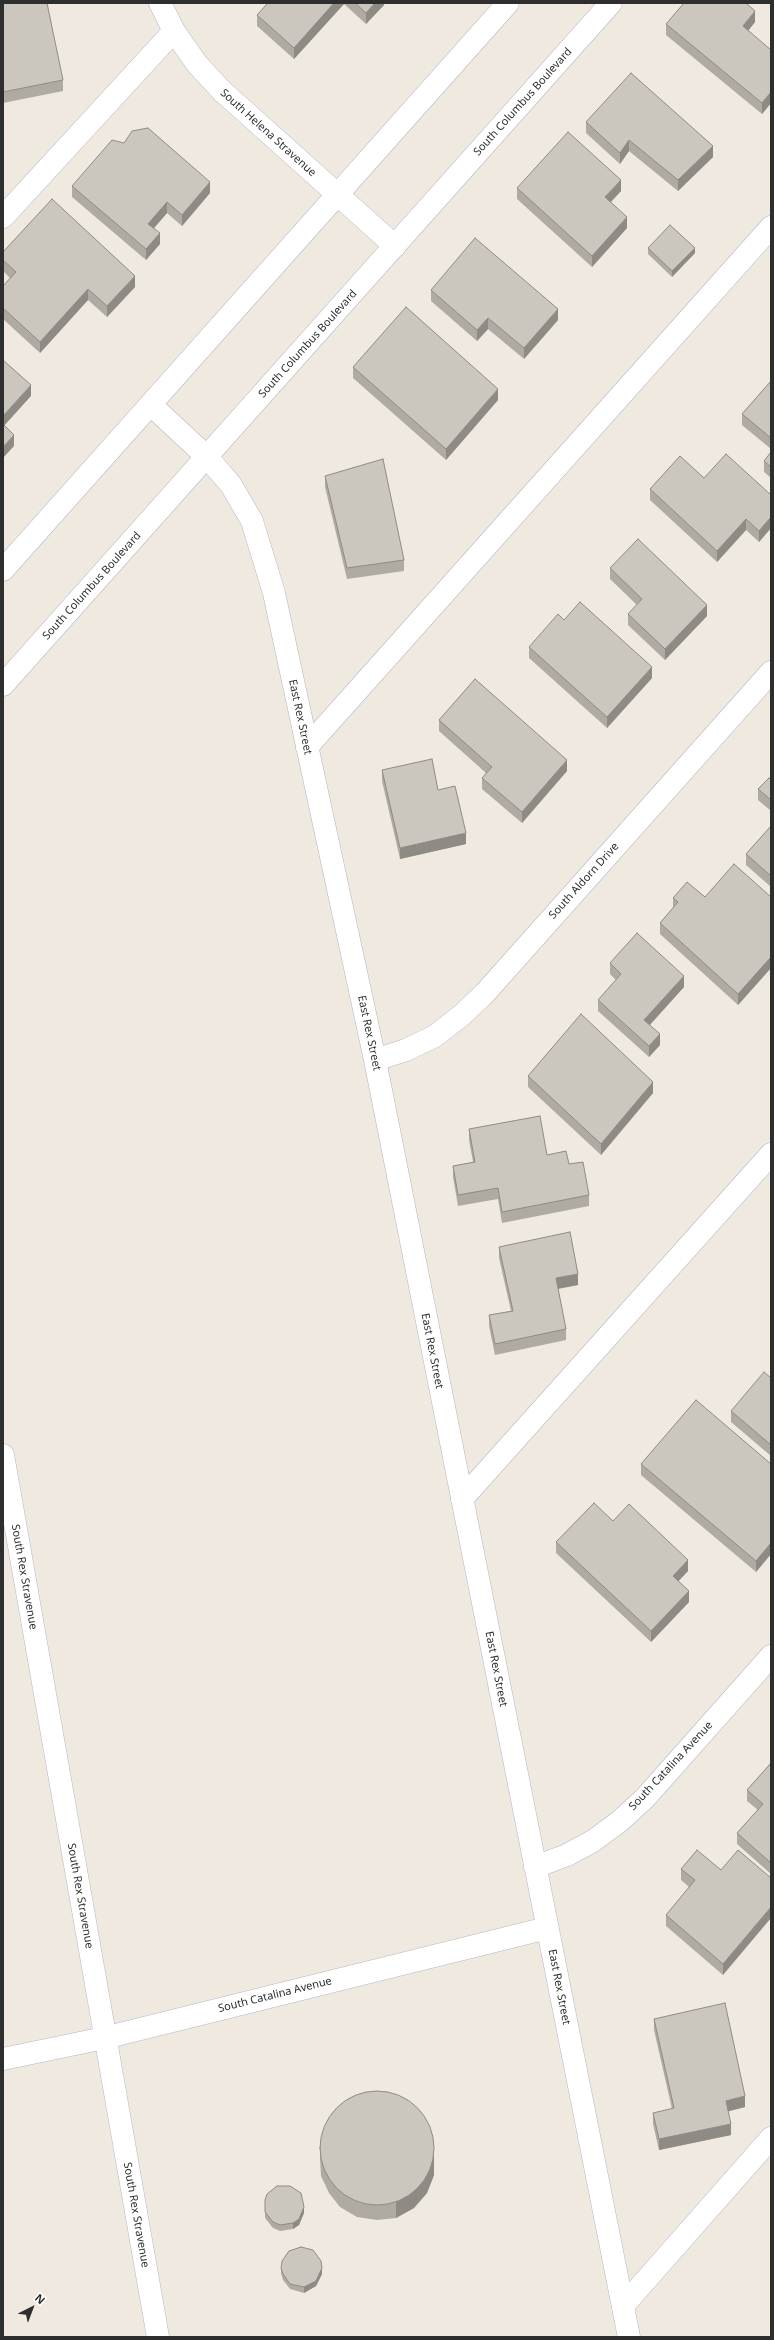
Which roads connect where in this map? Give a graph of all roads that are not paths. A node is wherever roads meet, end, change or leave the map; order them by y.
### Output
1 (160, 3) edge
2 (508, 3) edge
3 (611, 3) edge
4 (174, 31) junction
5 (338, 194) junction
6 (3, 217) edge
7 (771, 227) edge
8 (395, 246) junction
9 (151, 405) junction
10 (207, 457) junction
11 (3, 570) edge
12 (771, 672) edge
13 (3, 685) edge
14 (307, 747) junction
15 (375, 1060) junction
16 (771, 1154) edge
17 (3, 1455) edge
18 (462, 1499) junction
19 (771, 1656) edge
20 (535, 1867) junction
21 (547, 1928) junction
22 (104, 2038) junction
23 (3, 2059) edge
24 (771, 2138) edge
25 (623, 2306) junction
26 (158, 2337) edge
27 (629, 2337) edge

1 - 4 street, South Helena Stravenue
2 - 5 street
3 - 8 street, South Columbus Boulevard
4 - 5 street, South Helena Stravenue
4 - 6 street
5 - 8 street, South Helena Stravenue
5 - 9 street
7 - 14 street
8 - 10 street, South Columbus Boulevard
9 - 10 street, East Rex Street
9 - 11 street
10 - 13 street, South Columbus Boulevard
10 - 14 street, East Rex Street
12 - 15 street, South Aldorn Drive
14 - 15 street, East Rex Street
15 - 18 street, East Rex Street
16 - 18 street
17 - 22 street, South Rex Stravenue
18 - 20 street, East Rex Street
19 - 20 street, South Catalina Avenue
20 - 21 street, East Rex Street
21 - 22 street, South Catalina Avenue
21 - 25 street, East Rex Street
22 - 23 street, South Catalina Avenue
22 - 26 street, South Rex Stravenue
24 - 25 street
25 - 27 street, East Rex Street

